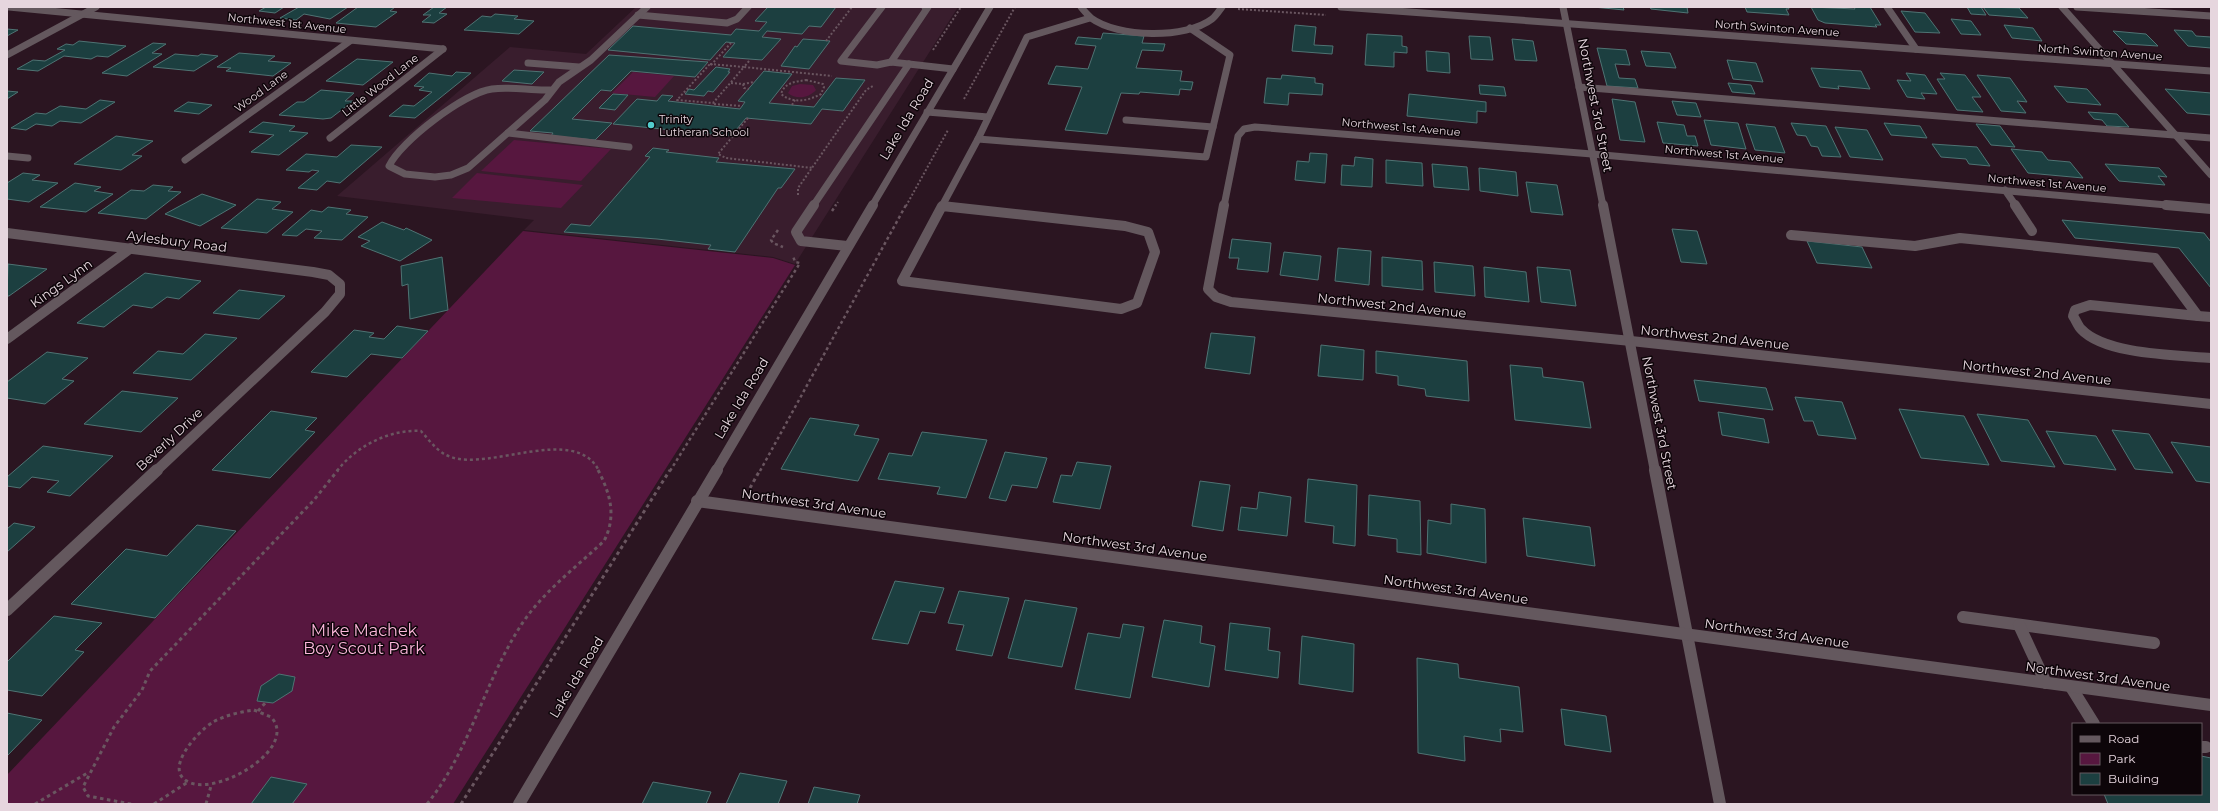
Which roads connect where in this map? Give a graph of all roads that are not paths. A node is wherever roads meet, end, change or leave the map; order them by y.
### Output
1 (9, 7) edge
2 (96, 7) edge
3 (647, 7) edge
4 (748, 7) edge
5 (882, 7) edge
6 (925, 7) edge
7 (990, 7) edge
8 (1080, 7) edge
9 (1222, 7) edge
10 (1341, 7) edge
11 (1563, 7) edge
12 (1887, 7) edge
13 (2062, 7) edge
14 (2077, 7) edge
15 (83, 14) junction
16 (638, 15) junction
17 (2211, 16) edge
18 (1090, 18) junction
19 (1566, 23) junction
20 (1190, 28) junction
21 (350, 41) junction
22 (443, 49) joint
23 (1916, 49) junction
24 (7, 55) edge
25 (891, 62) junction
26 (528, 63) dead end
27 (909, 64) junction
28 (2112, 64) junction
29 (579, 67) junction
30 (953, 69) junction
31 (2211, 71) edge
32 (1579, 88) junction
33 (550, 90) junction
34 (927, 112) junction
35 (988, 118) junction
36 (1126, 120) dead end
37 (1213, 127) junction
38 (508, 133) junction
39 (2176, 135) junction
40 (330, 138) dead end
41 (2211, 138) edge
42 (978, 139) junction
43 (629, 147) dead end
44 (1592, 154) junction
45 (7, 156) edge
46 (28, 158) dead end
47 (185, 160) dead end
48 (2211, 175) edge
49 (2004, 190) junction
50 (942, 206) junction
51 (2211, 209) edge
52 (2032, 232) dead end
53 (7, 233) edge
54 (1791, 235) dead end
55 (847, 246) junction
56 (131, 248) junction
57 (340, 284) joint
58 (1216, 297) joint
59 (2198, 316) junction
60 (2211, 317) edge
61 (7, 339) edge
62 (1631, 341) junction
63 (2211, 358) edge
64 (2211, 404) edge
65 (697, 501) junction
66 (7, 610) edge
67 (1963, 617) dead end
68 (2019, 625) junction
69 (1688, 635) junction
70 (2154, 643) dead end
71 (2046, 683) junction
72 (2071, 687) junction
73 (2211, 706) edge
74 (2093, 723) edge
75 (519, 804) edge
76 (1720, 804) edge

1 - 15 street, Northwest 1st Avenue
2 - 15 street
3 - 16 street
4 - 16 street
5 - 25 street
6 - 25 street
7 - 30 street, Lake Ida Road
8 - 18 street
9 - 20 street
10 - 19 street, North Swinton Avenue
11 - 19 street, Northwest 3rd Street
12 - 23 street
13 - 28 street
14 - 17 street
15 - 21 street, Northwest 1st Avenue
15 - 24 street
16 - 29 street
18 - 20 street
18 - 35 street
19 - 23 street, North Swinton Avenue
19 - 32 street, Northwest 3rd Street
20 - 37 street
21 - 22 street, Northwest 1st Avenue
21 - 47 street, Wood Lane
22 - 40 street, Little Wood Lane
23 - 28 street, North Swinton Avenue
25 - 27 street
26 - 29 street
27 - 30 street
27 - 55 street
28 - 31 street, North Swinton Avenue
28 - 39 street
29 - 33 street
30 - 34 street, Lake Ida Road
32 - 39 street
32 - 44 street, Northwest 3rd Street
33 - 38 street
33 - 38 street
34 - 35 street
34 - 55 street, Lake Ida Road
35 - 42 street
36 - 37 street
37 - 42 street
38 - 43 street
39 - 41 street
39 - 48 street
42 - 50 street
44 - 49 street, Northwest 1st Avenue
44 - 58 street, Northwest 1st Avenue
44 - 62 street, Northwest 3rd Street
45 - 46 street
49 - 51 street, Northwest 1st Avenue
49 - 52 street
50 - 50 street
53 - 56 street, Aylesbury Road
54 - 59 street
55 - 65 street, Lake Ida Road
56 - 57 street, Aylesbury Road
56 - 61 street, Kings Lynn
57 - 66 street, Beverly Drive
58 - 62 street, Northwest 2nd Avenue
59 - 60 street
59 - 63 street
62 - 64 street, Northwest 2nd Avenue
62 - 69 street, Northwest 3rd Street
65 - 69 street, Northwest 3rd Avenue
65 - 75 street, Lake Ida Road
67 - 68 street
68 - 70 street
68 - 71 street
69 - 71 street, Northwest 3rd Avenue
69 - 76 street, Northwest 3rd Street
71 - 72 street, Northwest 3rd Avenue
72 - 73 street, Northwest 3rd Avenue
72 - 74 street

